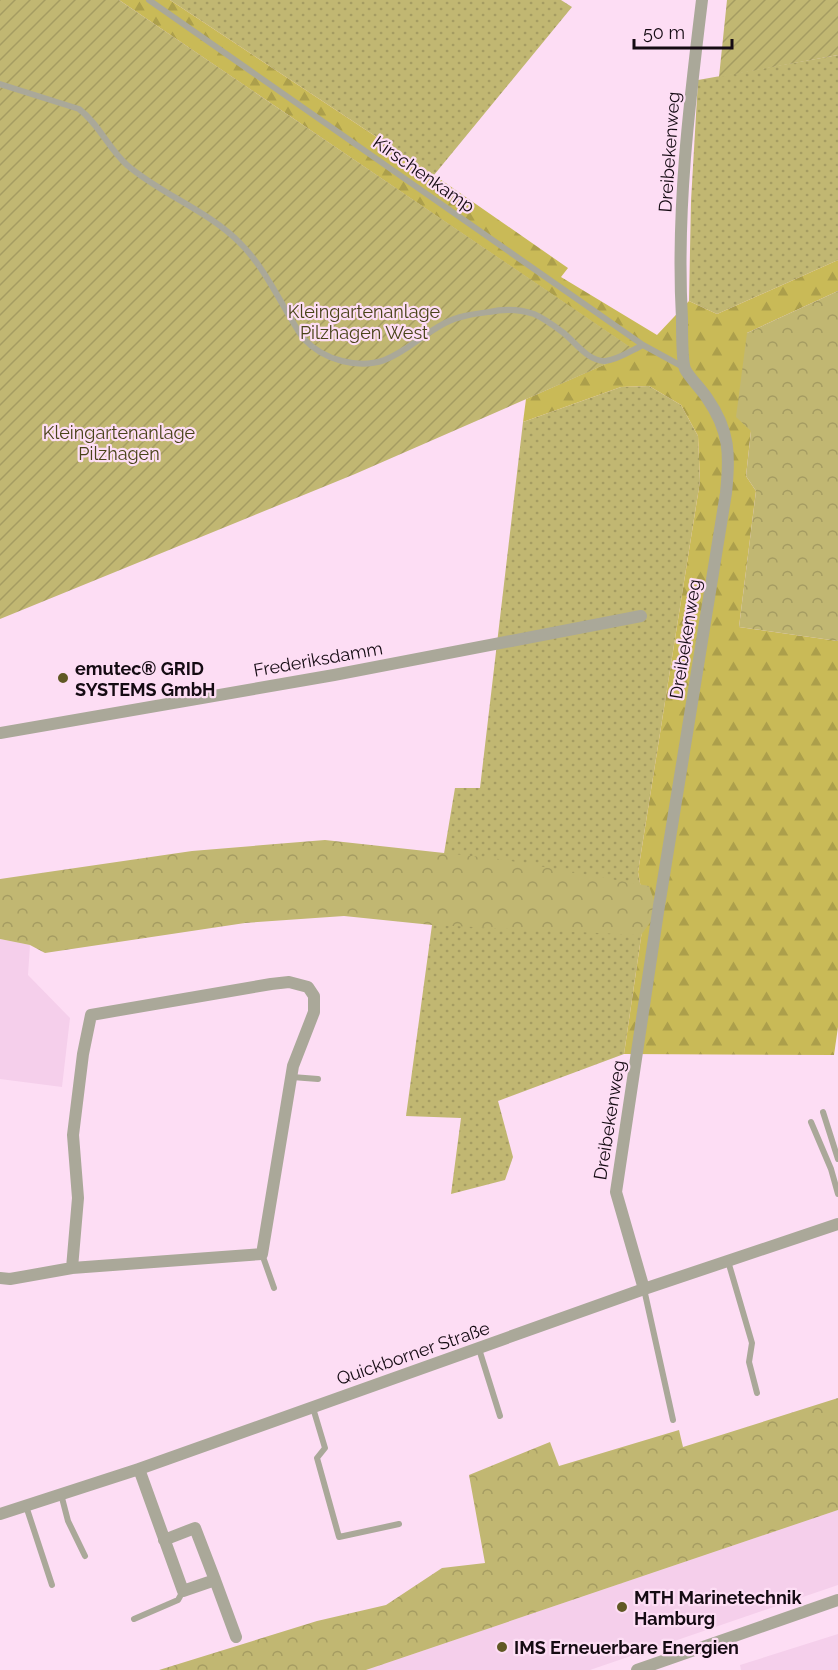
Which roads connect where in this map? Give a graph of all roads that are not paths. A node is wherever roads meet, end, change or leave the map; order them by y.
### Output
1 (149, 0) edge
2 (702, 0) edge
3 (0, 84) edge
4 (643, 345) junction
5 (685, 368) junction
6 (641, 616) dead end
7 (0, 733) edge
8 (292, 1077) junction
9 (318, 1079) dead end
10 (823, 1112) dead end
11 (811, 1122) dead end
12 (838, 1159) edge
13 (838, 1194) edge
14 (838, 1224) edge
15 (262, 1254) junction
16 (728, 1261) junction
17 (72, 1268) junction
18 (0, 1278) edge
19 (274, 1288) dead end
20 (644, 1289) junction
21 (479, 1349) junction
22 (757, 1393) dead end
23 (313, 1408) junction
24 (500, 1416) dead end
25 (673, 1420) dead end
26 (139, 1469) junction
27 (61, 1494) junction
28 (26, 1505) junction
29 (0, 1514) edge
30 (399, 1524) dead end
31 (164, 1540) junction
32 (85, 1556) dead end
33 (215, 1580) junction
34 (52, 1585) dead end
35 (183, 1591) junction
36 (838, 1600) edge
37 (134, 1619) dead end
38 (236, 1637) dead end
39 (637, 1670) edge

1 - 4 lane, Kirschenkamp
2 - 5 street, Dreibekenweg
3 - 4 lane
4 - 5 lane, Kirschenkamp
5 - 20 street, Dreibekenweg
6 - 7 street, Frederiksdamm
8 - 9 lane
8 - 15 street
8 - 17 street
10 - 12 lane
11 - 13 lane
14 - 16 street, Quickborner Straße
15 - 17 street
15 - 19 lane
16 - 20 street, Quickborner Straße
16 - 22 lane
17 - 18 street
20 - 21 street, Quickborner Straße
20 - 25 lane
21 - 23 street, Quickborner Straße
21 - 24 lane
23 - 26 street, Quickborner Straße
23 - 30 lane
26 - 27 street, Quickborner Straße
26 - 31 street
27 - 28 street, Quickborner Straße
27 - 32 lane
28 - 29 street, Quickborner Straße
28 - 34 lane
31 - 33 street
31 - 35 street
33 - 35 street
33 - 38 street
35 - 37 lane
36 - 39 street

